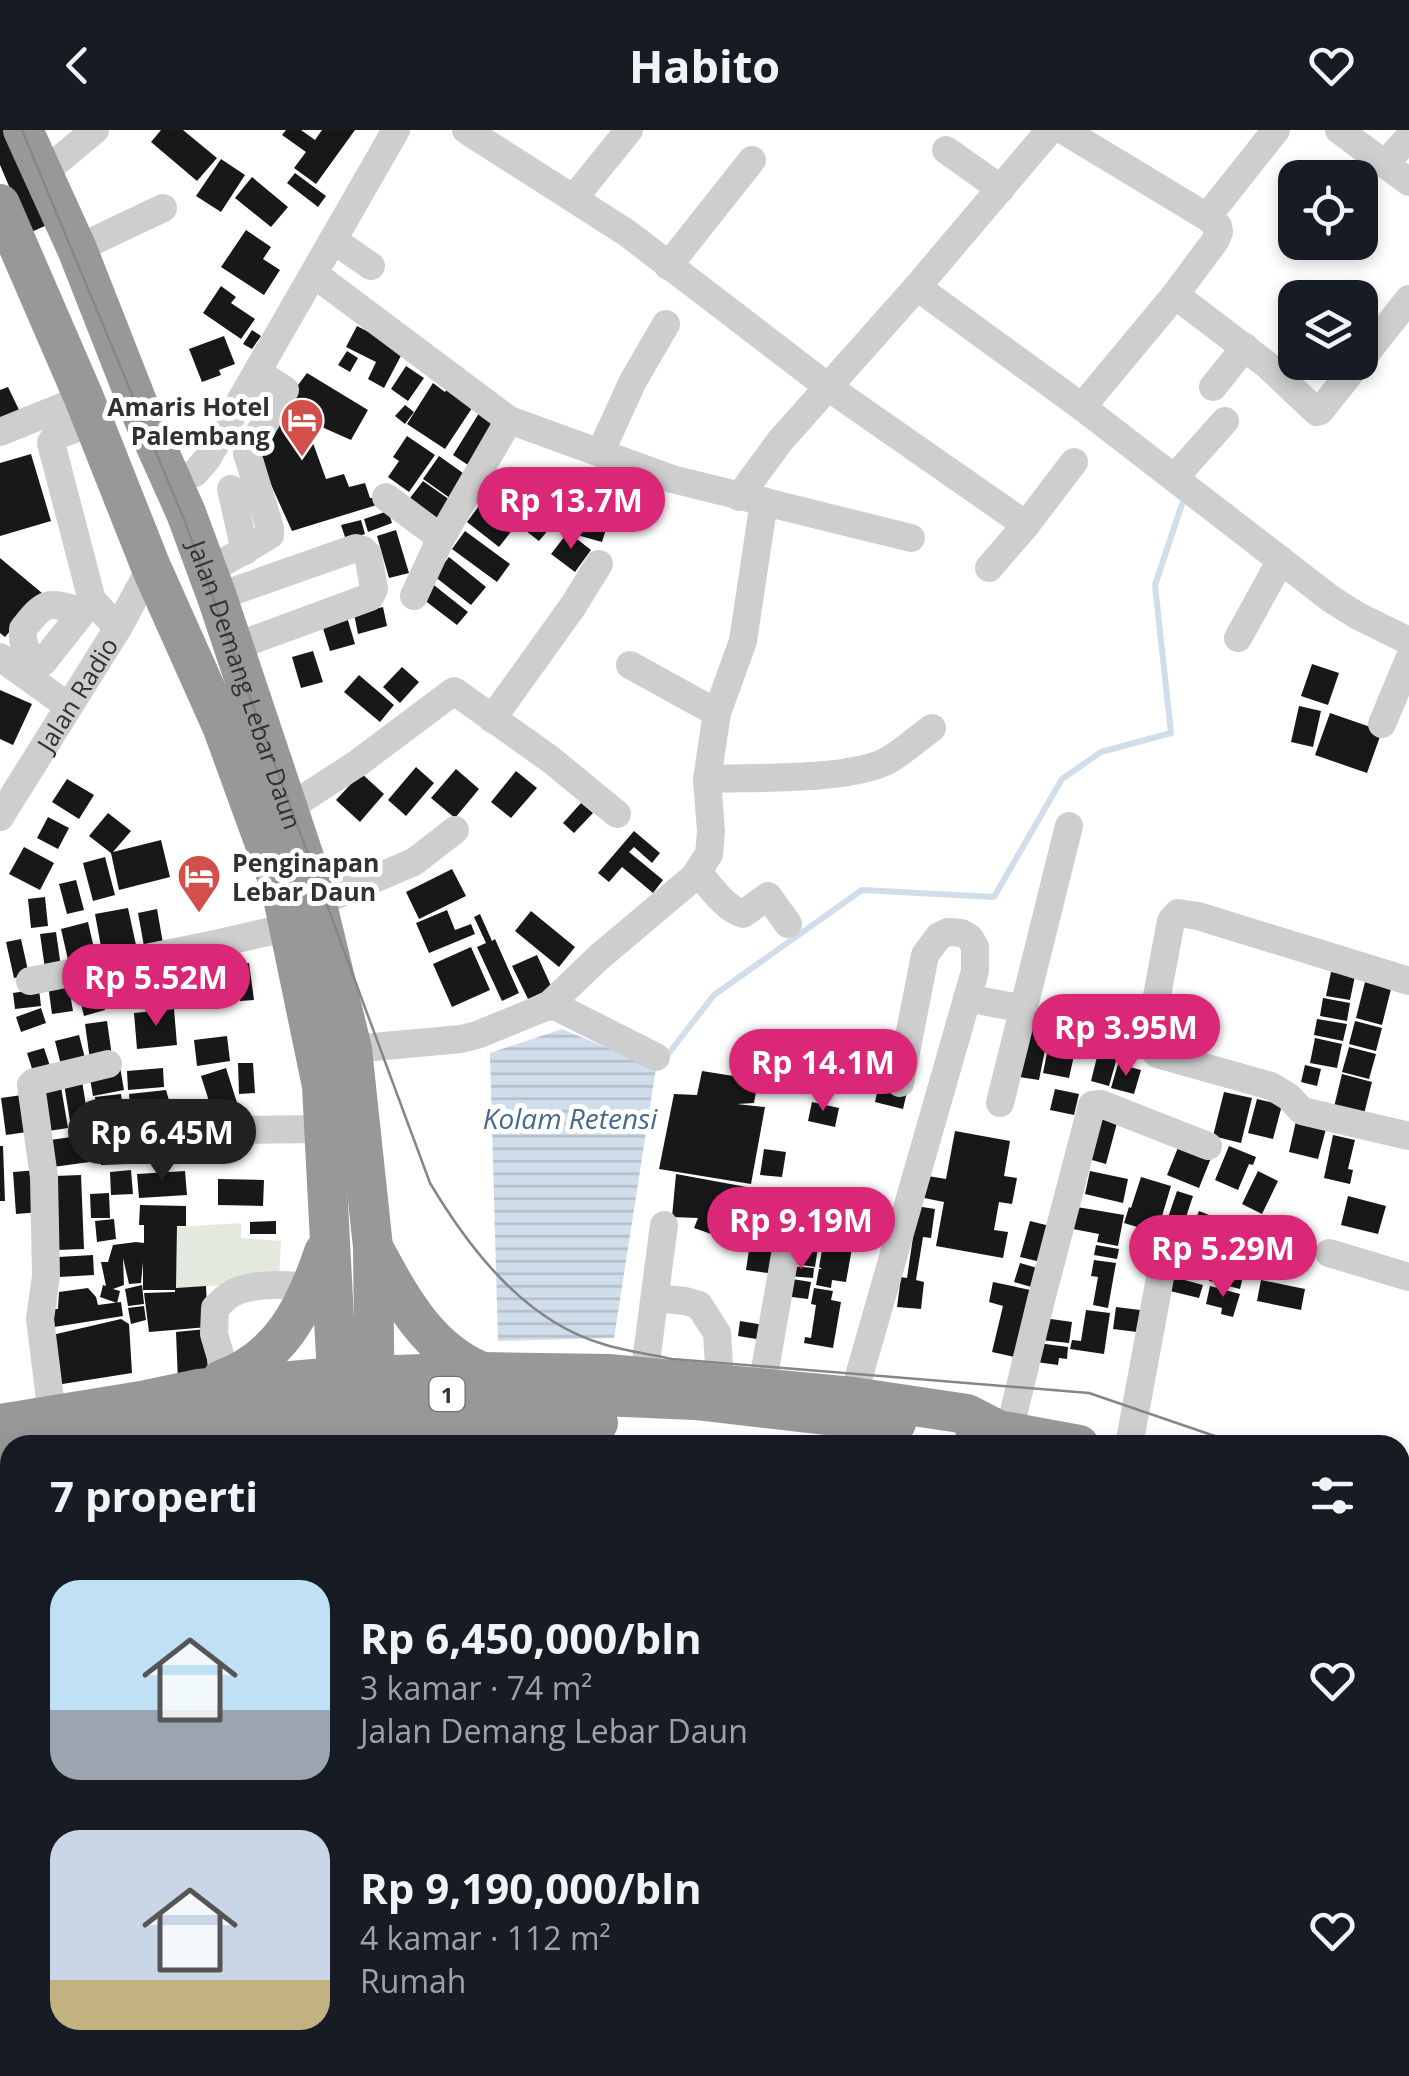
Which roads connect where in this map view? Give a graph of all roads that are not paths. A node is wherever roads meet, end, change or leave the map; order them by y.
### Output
1 (95, 130) edge
2 (396, 130) edge
3 (466, 130) edge
4 (629, 130) edge
5 (1050, 130) edge
6 (1062, 130) edge
7 (1276, 130) edge
8 (1339, 130) edge
9 (25, 131) edge
10 (1409, 137) edge
11 (946, 150) dead end
12 (752, 160) dead end
13 (1385, 164) junction
14 (42, 174) junction
15 (1409, 182) edge
16 (1001, 189) junction
17 (574, 198) junction
18 (164, 208) dead end
19 (1207, 217) junction
20 (3, 218) edge
21 (333, 240) junction
22 (77, 248) junction
23 (371, 266) dead end
24 (668, 266) junction
25 (314, 274) junction
26 (917, 286) junction
27 (1175, 295) junction
28 (1409, 299) edge
29 (666, 324) dead end
30 (1378, 338) edge
31 (1246, 346) junction
32 (257, 372) junction
33 (1278, 376) edge
34 (1283, 380) edge
35 (1345, 380) edge
36 (828, 387) junction
37 (1213, 387) dead end
38 (1082, 406) junction
39 (89, 410) junction
40 (509, 420) junction
41 (1225, 421) dead end
42 (0, 432) edge
43 (600, 453) junction
44 (1074, 462) dead end
45 (1175, 477) junction
46 (173, 482) junction
47 (231, 490) dead end
48 (386, 498) dead end
49 (752, 499) junction
50 (1026, 525) junction
51 (441, 538) junction
52 (911, 538) dead end
53 (245, 551) junction
54 (1281, 560) junction
55 (599, 564) dead end
56 (151, 567) junction
57 (989, 568) dead end
58 (212, 584) junction
59 (414, 596) dead end
60 (118, 628) junction
61 (1238, 638) dead end
62 (1409, 641) edge
63 (234, 647) junction
64 (0, 657) edge
65 (1409, 659) edge
66 (630, 665) dead end
67 (68, 706) junction
68 (718, 713) junction
69 (492, 719) junction
70 (1382, 724) dead end
71 (932, 728) dead end
72 (707, 779) junction
73 (287, 810) junction
74 (616, 814) dead end
75 (0, 816) edge
76 (1069, 826) dead end
77 (455, 830) dead end
78 (699, 873) junction
79 (303, 915) junction
80 (788, 924) dead end
81 (1409, 980) edge
82 (30, 981) dead end
83 (968, 998) junction
84 (548, 1006) junction
85 (1024, 1010) junction
86 (352, 1049) junction
87 (656, 1057) dead end
88 (108, 1064) dead end
89 (900, 1083) dead end
90 (1000, 1104) dead end
91 (186, 1117) dead end
92 (324, 1130) junction
93 (1409, 1136) edge
94 (1208, 1146) dead end
95 (664, 1225) dead end
96 (330, 1234) junction
97 (373, 1247) junction
98 (786, 1249) dead end
99 (1329, 1253) dead end
100 (1164, 1256) dead end
101 (1409, 1277) edge
102 (312, 1288) junction
103 (655, 1298) junction
104 (482, 1372) junction
105 (355, 1376) junction
106 (626, 1376) junction
107 (212, 1383) junction
108 (715, 1383) junction
109 (762, 1387) junction
110 (853, 1397) junction
111 (141, 1401) junction
112 (52, 1415) junction
113 (0, 1424) edge
114 (1005, 1431) junction
115 (57, 1435) edge
116 (177, 1435) edge
117 (281, 1435) edge
118 (340, 1435) edge
119 (373, 1435) edge
120 (577, 1435) edge
121 (757, 1435) edge
122 (1026, 1435) edge
123 (1131, 1435) edge

1 - 14 street
2 - 21 street
3 - 17 street
4 - 17 street
5 - 16 street
6 - 19 street
7 - 19 street
8 - 13 street
9 - 14 highway, Jalan Demang Lebar Daun
10 - 13 street
11 - 16 street
12 - 24 street
13 - 15 street
14 - 22 highway, Jalan Demang Lebar Daun
16 - 26 street
17 - 24 street
18 - 22 street
19 - 27 street
20 - 39 highway, Jalan Demang Lebar Daun
21 - 23 street
21 - 25 street
22 - 46 highway, Jalan Demang Lebar Daun
24 - 36 street
25 - 32 street
25 - 40 street
26 - 36 street
26 - 38 street
27 - 31 street
27 - 38 street
28 - 30 street
29 - 43 street
31 - 33 street
31 - 37 street
32 - 46 street
32 - 53 street
34 - 35 street
36 - 49 street
36 - 50 street
38 - 45 street
39 - 42 street
39 - 56 highway, Jalan Demang Lebar Daun
39 - 60 street
40 - 43 street
40 - 51 street
41 - 45 street
43 - 49 street
44 - 50 street
45 - 54 street
46 - 58 highway, Jalan Demang Lebar Daun
47 - 53 street
48 - 51 street
49 - 52 street
49 - 68 street
50 - 57 street
51 - 59 street
53 - 58 street
54 - 61 street
54 - 62 street
55 - 69 street
56 - 60 street, Jalan Radio
56 - 79 highway, Jalan Demang Lebar Daun
58 - 63 highway, Jalan Demang Lebar Daun
58 - 63 street
60 - 67 street, Jalan Radio
63 - 73 highway, Jalan Demang Lebar Daun
64 - 67 street
65 - 70 street
66 - 68 street
67 - 75 street, Jalan Radio
68 - 72 street
69 - 73 street
69 - 74 street
71 - 72 street
72 - 78 street
73 - 79 highway, Jalan Demang Lebar Daun
76 - 85 street
77 - 79 street
78 - 80 street
78 - 84 street
79 - 82 street
79 - 86 highway, Jalan Demang Lebar Daun
79 - 92 highway, Jalan Demang Lebar Daun
81 - 93 street
83 - 85 street
83 - 89 street
83 - 110 street
84 - 86 street
84 - 87 street
85 - 90 street
86 - 97 highway, Jalan Demang Lebar Daun
88 - 112 street
91 - 92 street
92 - 96 highway, Jalan Demang Lebar Daun
94 - 114 street
95 - 103 street
96 - 102 highway
96 - 105 highway, Jalan Demang Lebar Daun
97 - 104 highway
97 - 105 highway, Jalan Demang Lebar Daun
98 - 109 street
99 - 101 street
100 - 123 street
102 - 107 highway
102 - 107 street
103 - 106 street
103 - 108 street
104 - 105 highway
104 - 106 highway
105 - 107 highway
105 - 118 highway, Jalan Demang Lebar Daun
105 - 119 highway, Jalan Demang Lebar Daun
106 - 108 highway
106 - 120 highway
107 - 111 highway
108 - 109 highway
109 - 110 highway
110 - 114 highway
111 - 112 highway
111 - 116 highway
112 - 113 highway
114 - 115 highway, 1, bridge
114 - 122 highway, 1
117 - 121 highway, 1, bridge

